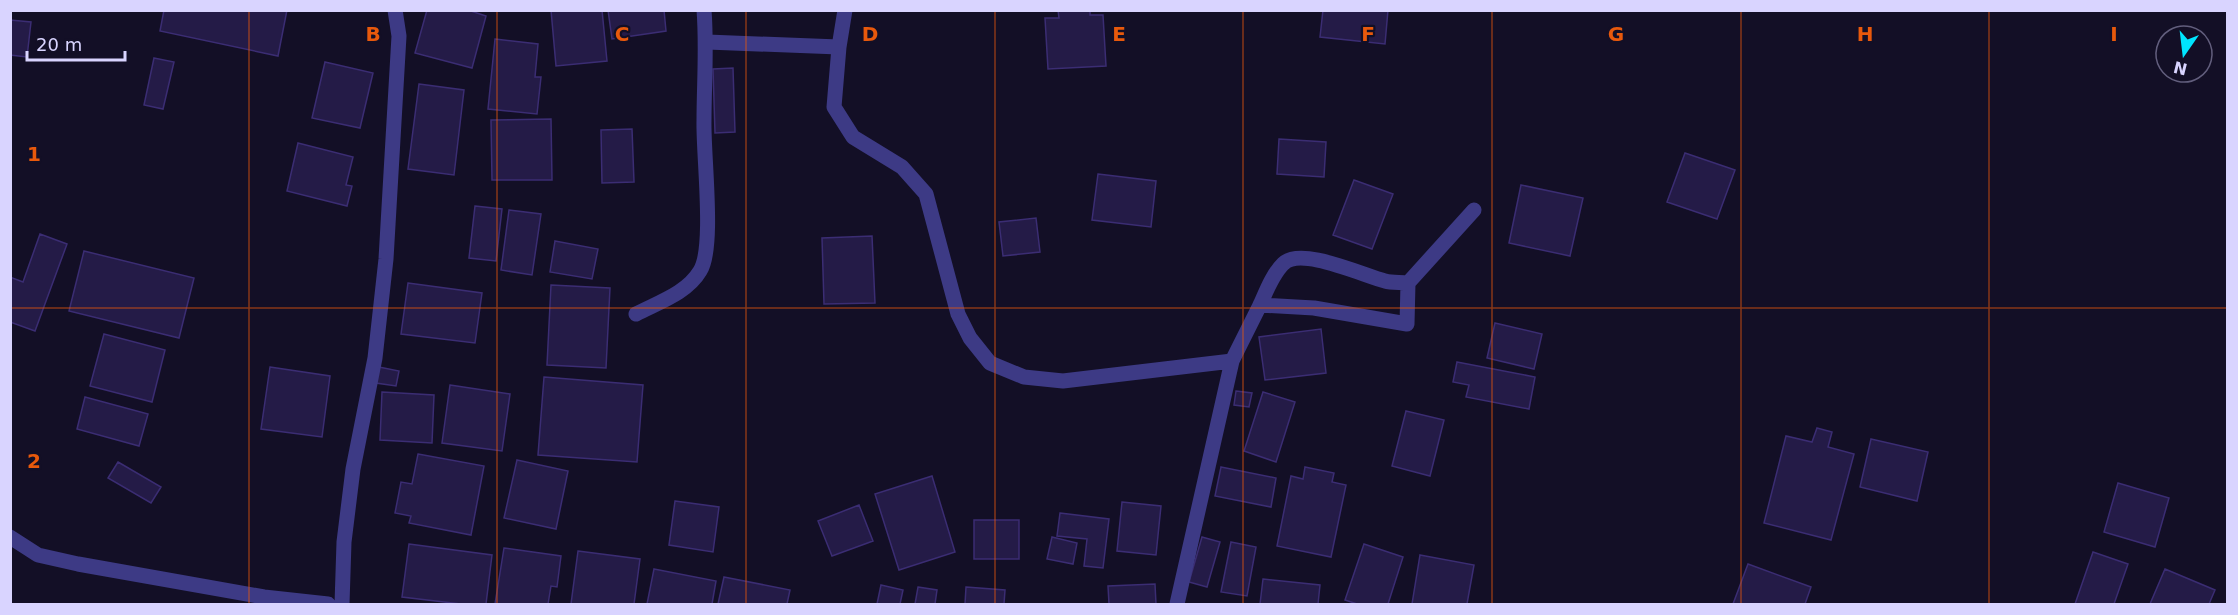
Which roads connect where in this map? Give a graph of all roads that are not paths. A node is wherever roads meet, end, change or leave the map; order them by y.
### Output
1 (395, 10) edge
2 (704, 10) edge
3 (845, 10) edge
4 (707, 42) junction
5 (838, 47) junction
6 (1474, 210) dead end
7 (1408, 283) junction
8 (1260, 305) junction
9 (636, 314) dead end
10 (1232, 361) junction
11 (10, 537) edge
12 (328, 604) edge
13 (342, 604) edge
14 (1177, 604) edge

1 - 13 street
2 - 4 street
3 - 5 street
4 - 5 street
4 - 9 street
5 - 10 street
6 - 7 street
7 - 8 street
7 - 8 street
8 - 10 street
10 - 14 street
11 - 12 street

